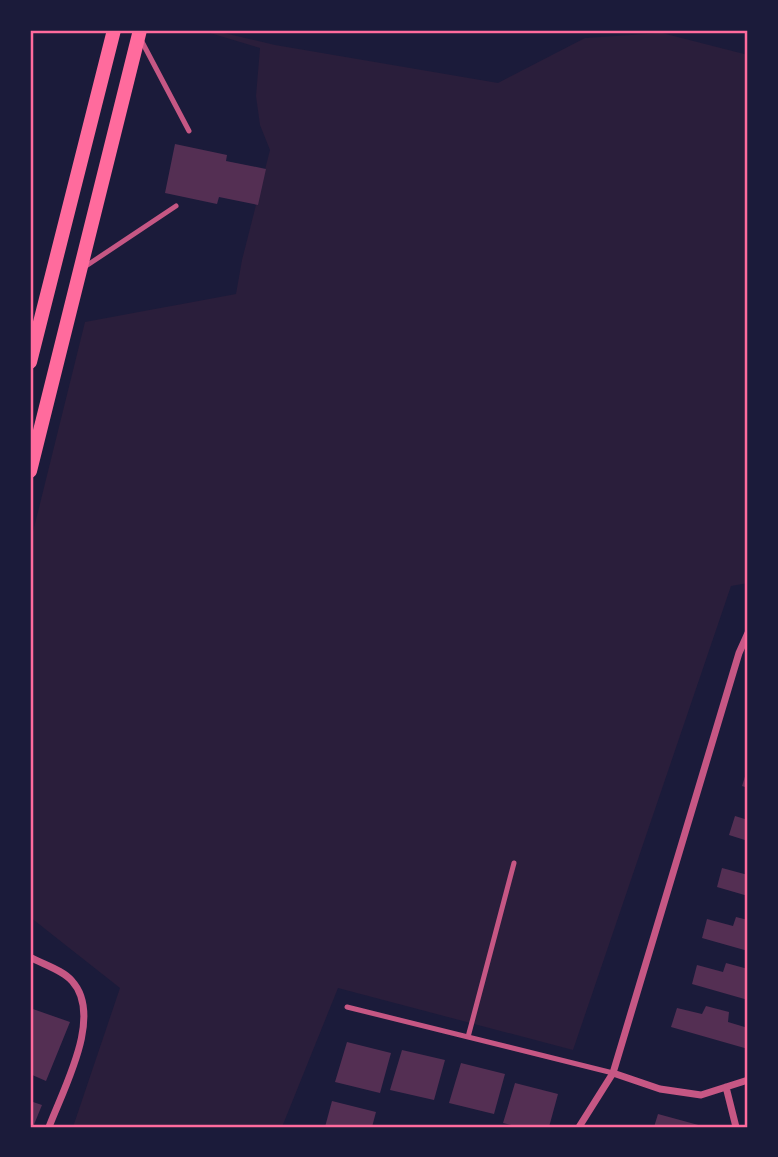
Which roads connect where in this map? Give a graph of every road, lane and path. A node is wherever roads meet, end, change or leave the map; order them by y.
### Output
1 (114, 30) edge
2 (139, 32) edge
3 (189, 131) dead end
4 (176, 206) dead end
5 (78, 272) junction
6 (30, 362) edge
7 (30, 471) edge
8 (748, 634) edge
9 (514, 863) dead end
10 (30, 957) edge
11 (347, 1007) dead end
12 (468, 1037) junction
13 (613, 1073) junction
14 (748, 1080) edge
15 (726, 1087) junction
16 (49, 1127) edge
17 (579, 1127) edge
18 (736, 1127) edge

1 - 6 main road
2 - 3 lane
2 - 5 main road
4 - 5 lane
5 - 7 main road
8 - 13 street
9 - 12 lane
10 - 16 street
11 - 12 lane
12 - 13 lane
13 - 15 street
13 - 17 street
14 - 15 street
15 - 18 street

